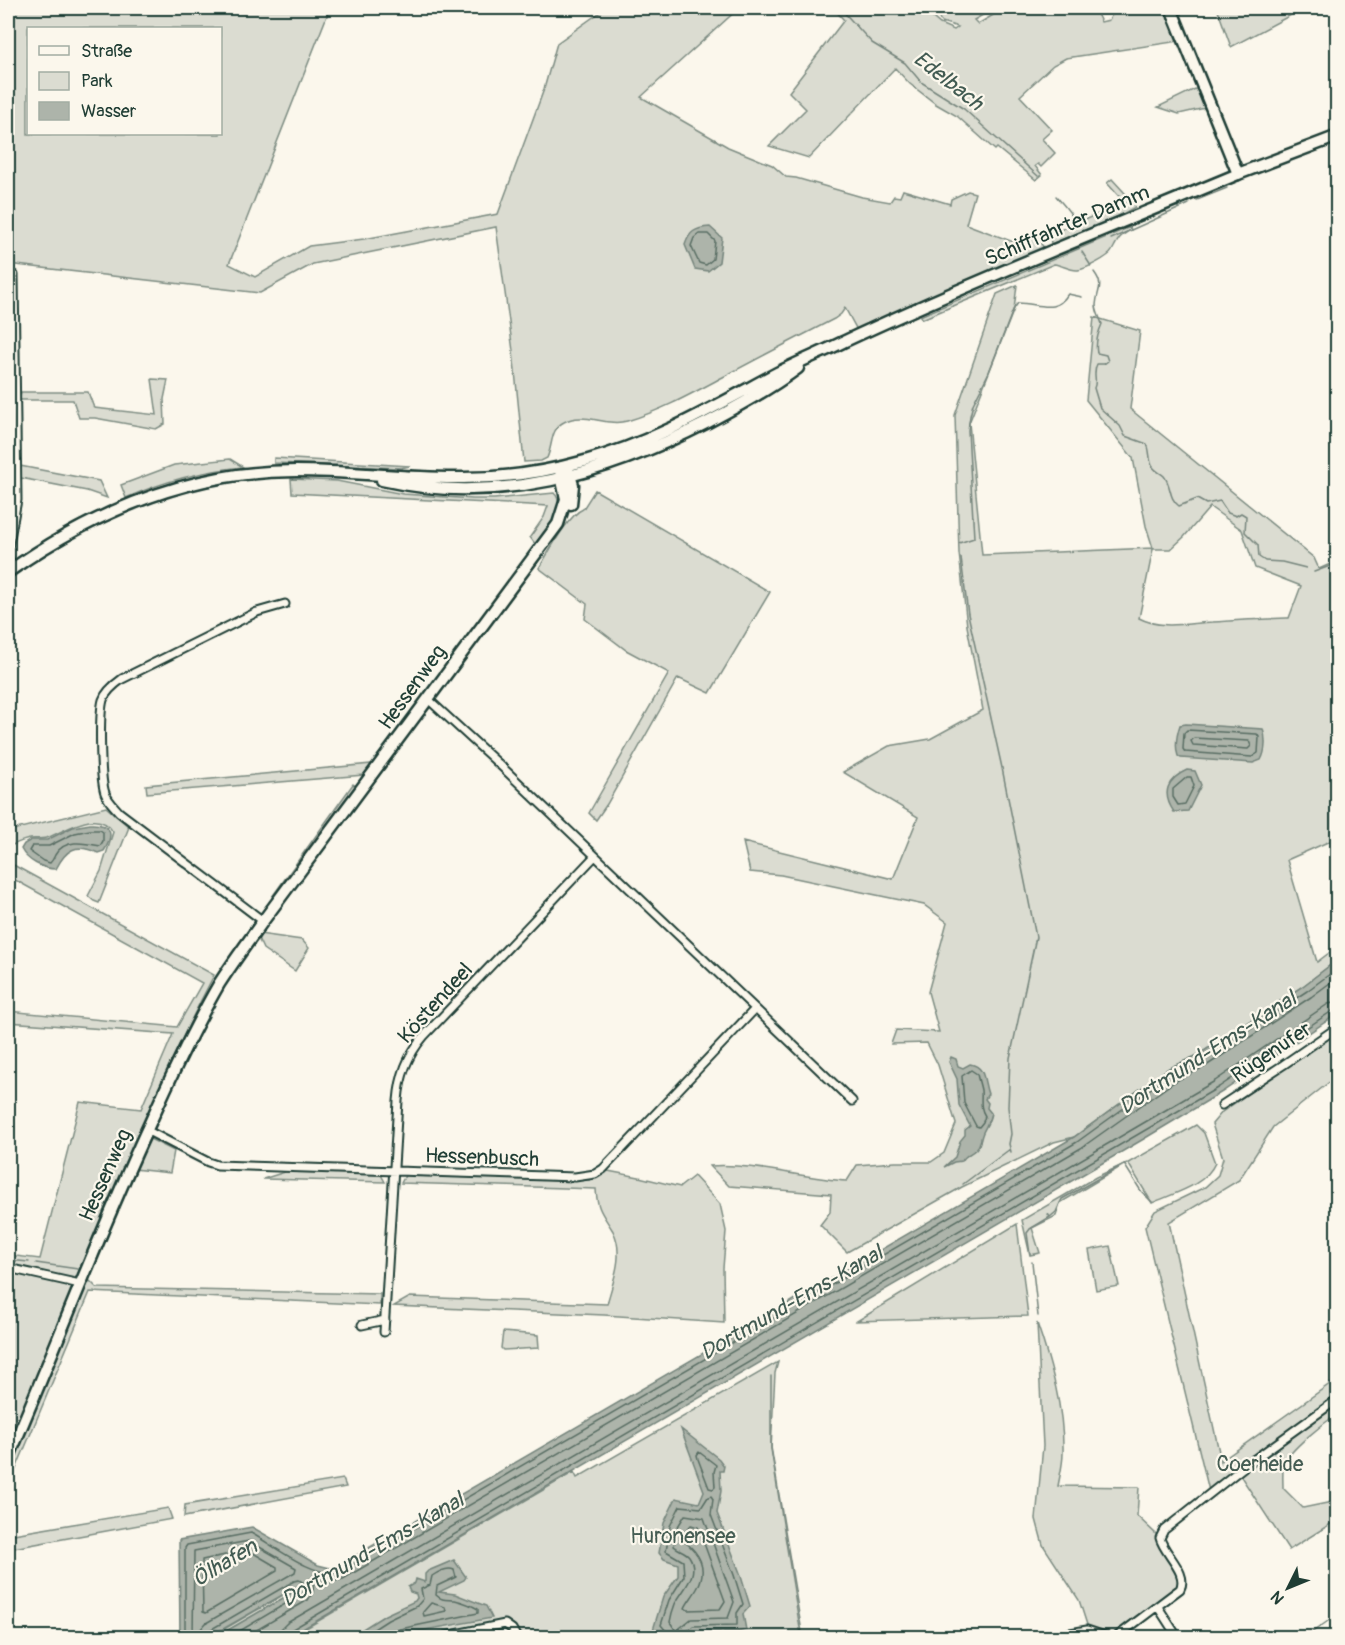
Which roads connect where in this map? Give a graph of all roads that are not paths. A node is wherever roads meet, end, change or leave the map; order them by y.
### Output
1 (1171, 8) edge
2 (1338, 136) edge
3 (1238, 174) junction
4 (14, 275) dead end
5 (565, 472) junction
6 (10, 570) edge
7 (285, 604) dead end
8 (428, 699) junction
9 (595, 856) junction
10 (263, 921) junction
11 (755, 1009) junction
12 (1338, 1027) edge
13 (852, 1101) dead end
14 (1222, 1105) dead end
15 (146, 1130) junction
16 (395, 1170) junction
17 (8, 1268) edge
18 (80, 1284) junction
19 (385, 1320) junction
20 (362, 1325) dead end
21 (384, 1332) dead end
22 (1338, 1399) edge
23 (8, 1459) edge
24 (1158, 1607) junction
25 (436, 1638) edge
26 (517, 1638) edge
27 (1042, 1638) edge
28 (1113, 1638) edge
29 (1178, 1638) edge

1 - 3 main road
2 - 3 main road, Schifffahrter Damm
3 - 5 main road, Schifffahrter Damm
4 - 6 street
5 - 6 main road, Schifffahrter Damm
5 - 8 main road, Hessenweg
7 - 10 street
8 - 9 street
8 - 10 main road, Hessenweg
9 - 11 street
9 - 16 street, Köstendeel
10 - 15 main road, Hessenweg
11 - 13 street
11 - 16 street, Hessenbusch
12 - 14 street, Rügenufer
15 - 16 street, Hessenbusch
15 - 18 main road, Hessenweg
16 - 19 street, Köstendeel
17 - 18 street
18 - 23 main road, Hessenweg
19 - 20 street
19 - 21 street, Köstendeel
22 - 24 street
24 - 28 street
24 - 29 street
25 - 26 street
27 - 28 street

